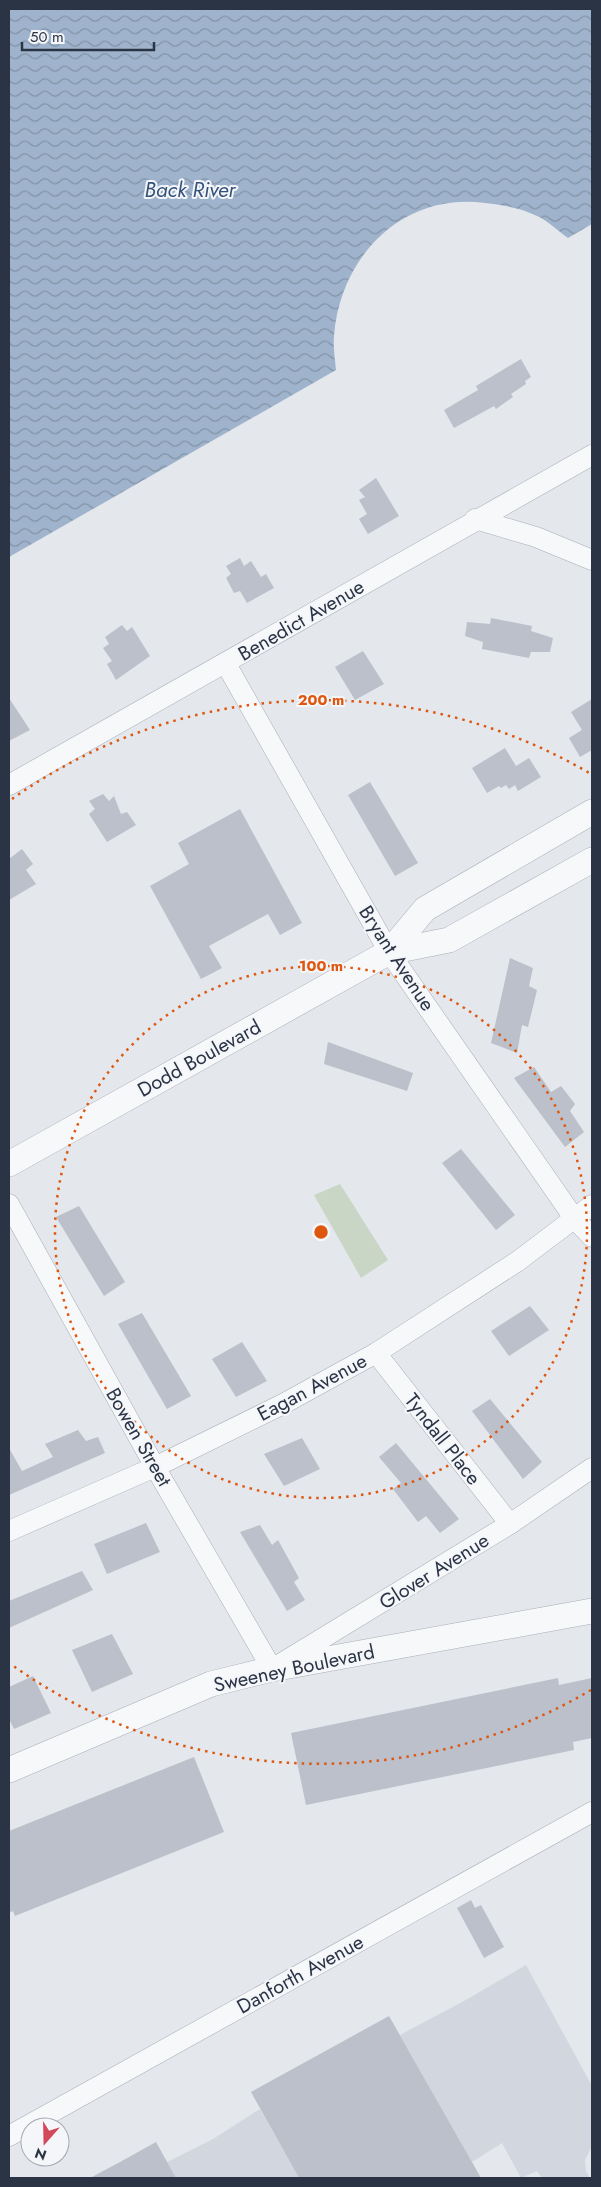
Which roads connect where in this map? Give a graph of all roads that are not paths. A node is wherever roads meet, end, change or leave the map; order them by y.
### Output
1 (592, 454) edge
2 (475, 519) junction
3 (592, 560) edge
4 (226, 664) junction
5 (9, 785) edge
6 (592, 812) edge
7 (592, 860) edge
8 (389, 952) junction
9 (9, 1164) edge
10 (9, 1204) edge
11 (592, 1204) edge
12 (574, 1218) junction
13 (592, 1237) edge
14 (376, 1353) junction
15 (155, 1467) junction
16 (592, 1468) edge
17 (510, 1524) junction
18 (9, 1531) edge
19 (592, 1611) edge
20 (272, 1668) junction
21 (9, 1770) edge
22 (592, 1812) edge
23 (9, 2136) edge

1 - 2 street, Benedict Avenue
2 - 3 street
2 - 4 street, Benedict Avenue
4 - 5 street, Benedict Avenue
4 - 8 street, Bryant Avenue
6 - 8 street, Dodd Boulevard
7 - 8 street, Dodd Boulevard
8 - 9 street, Dodd Boulevard
8 - 12 street, Bryant Avenue
10 - 15 street, Bowen Street
11 - 12 street, Eagan Avenue
12 - 13 street, Bryant Avenue
12 - 14 street, Eagan Avenue
14 - 15 street, Eagan Avenue
14 - 17 street, Tyndall Place
15 - 18 street, Eagan Avenue
15 - 20 street, Bowen Street
16 - 17 street, Glover Avenue
17 - 20 street, Glover Avenue
19 - 20 street, Sweeney Boulevard
20 - 21 street, Sweeney Boulevard
22 - 23 street, Danforth Avenue

